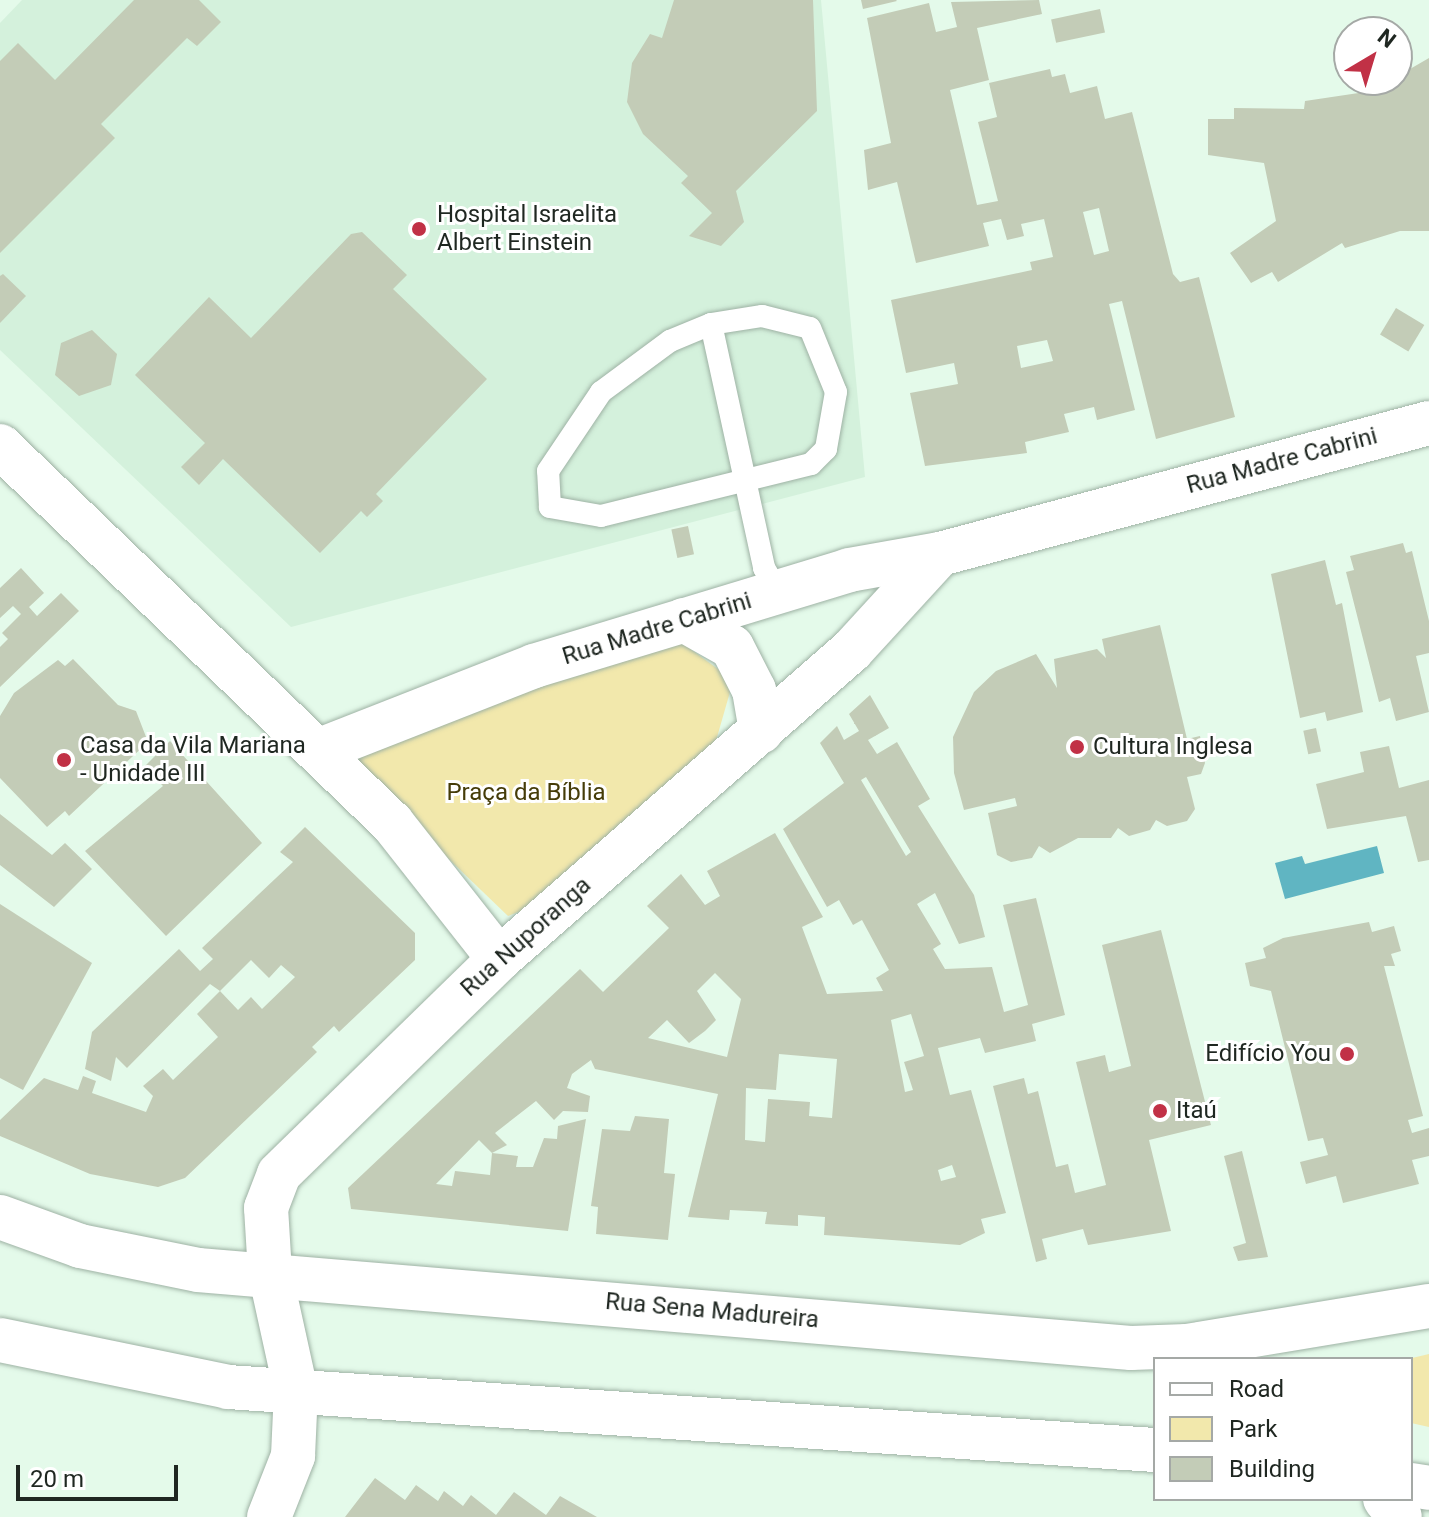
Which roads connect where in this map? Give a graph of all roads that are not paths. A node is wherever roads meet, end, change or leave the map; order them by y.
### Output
1 (711, 324) junction
2 (1429, 423) edge
3 (0, 446) edge
4 (748, 482) junction
5 (940, 554) junction
6 (778, 591) junction
7 (684, 620) junction
8 (761, 731) junction
9 (320, 750) junction
10 (499, 959) junction
11 (0, 1217) edge
12 (270, 1273) junction
13 (1429, 1306) edge
14 (0, 1340) edge
15 (296, 1391) junction
16 (1153, 1450) edge
17 (1387, 1501) edge
18 (269, 1517) edge
19 (1400, 1517) edge

1 - 4 lane
1 - 4 lane
1 - 4 lane
2 - 5 street, Rua Madre Cabrini
3 - 9 street
4 - 6 lane
5 - 6 street, Rua Madre Cabrini
5 - 8 street, Rua Nuporanga
6 - 7 street, Rua Madre Cabrini
7 - 8 street
7 - 9 street, Rua Madre Cabrini
8 - 10 street, Rua Nuporanga
9 - 10 street
10 - 12 street, Rua Nuporanga
11 - 12 street, Rua Sena Madureira
12 - 13 street, Rua Sena Madureira
12 - 15 street, Rua Nuporanga
14 - 15 street
15 - 16 street
15 - 18 street, Rua Nuporanga
17 - 19 street

